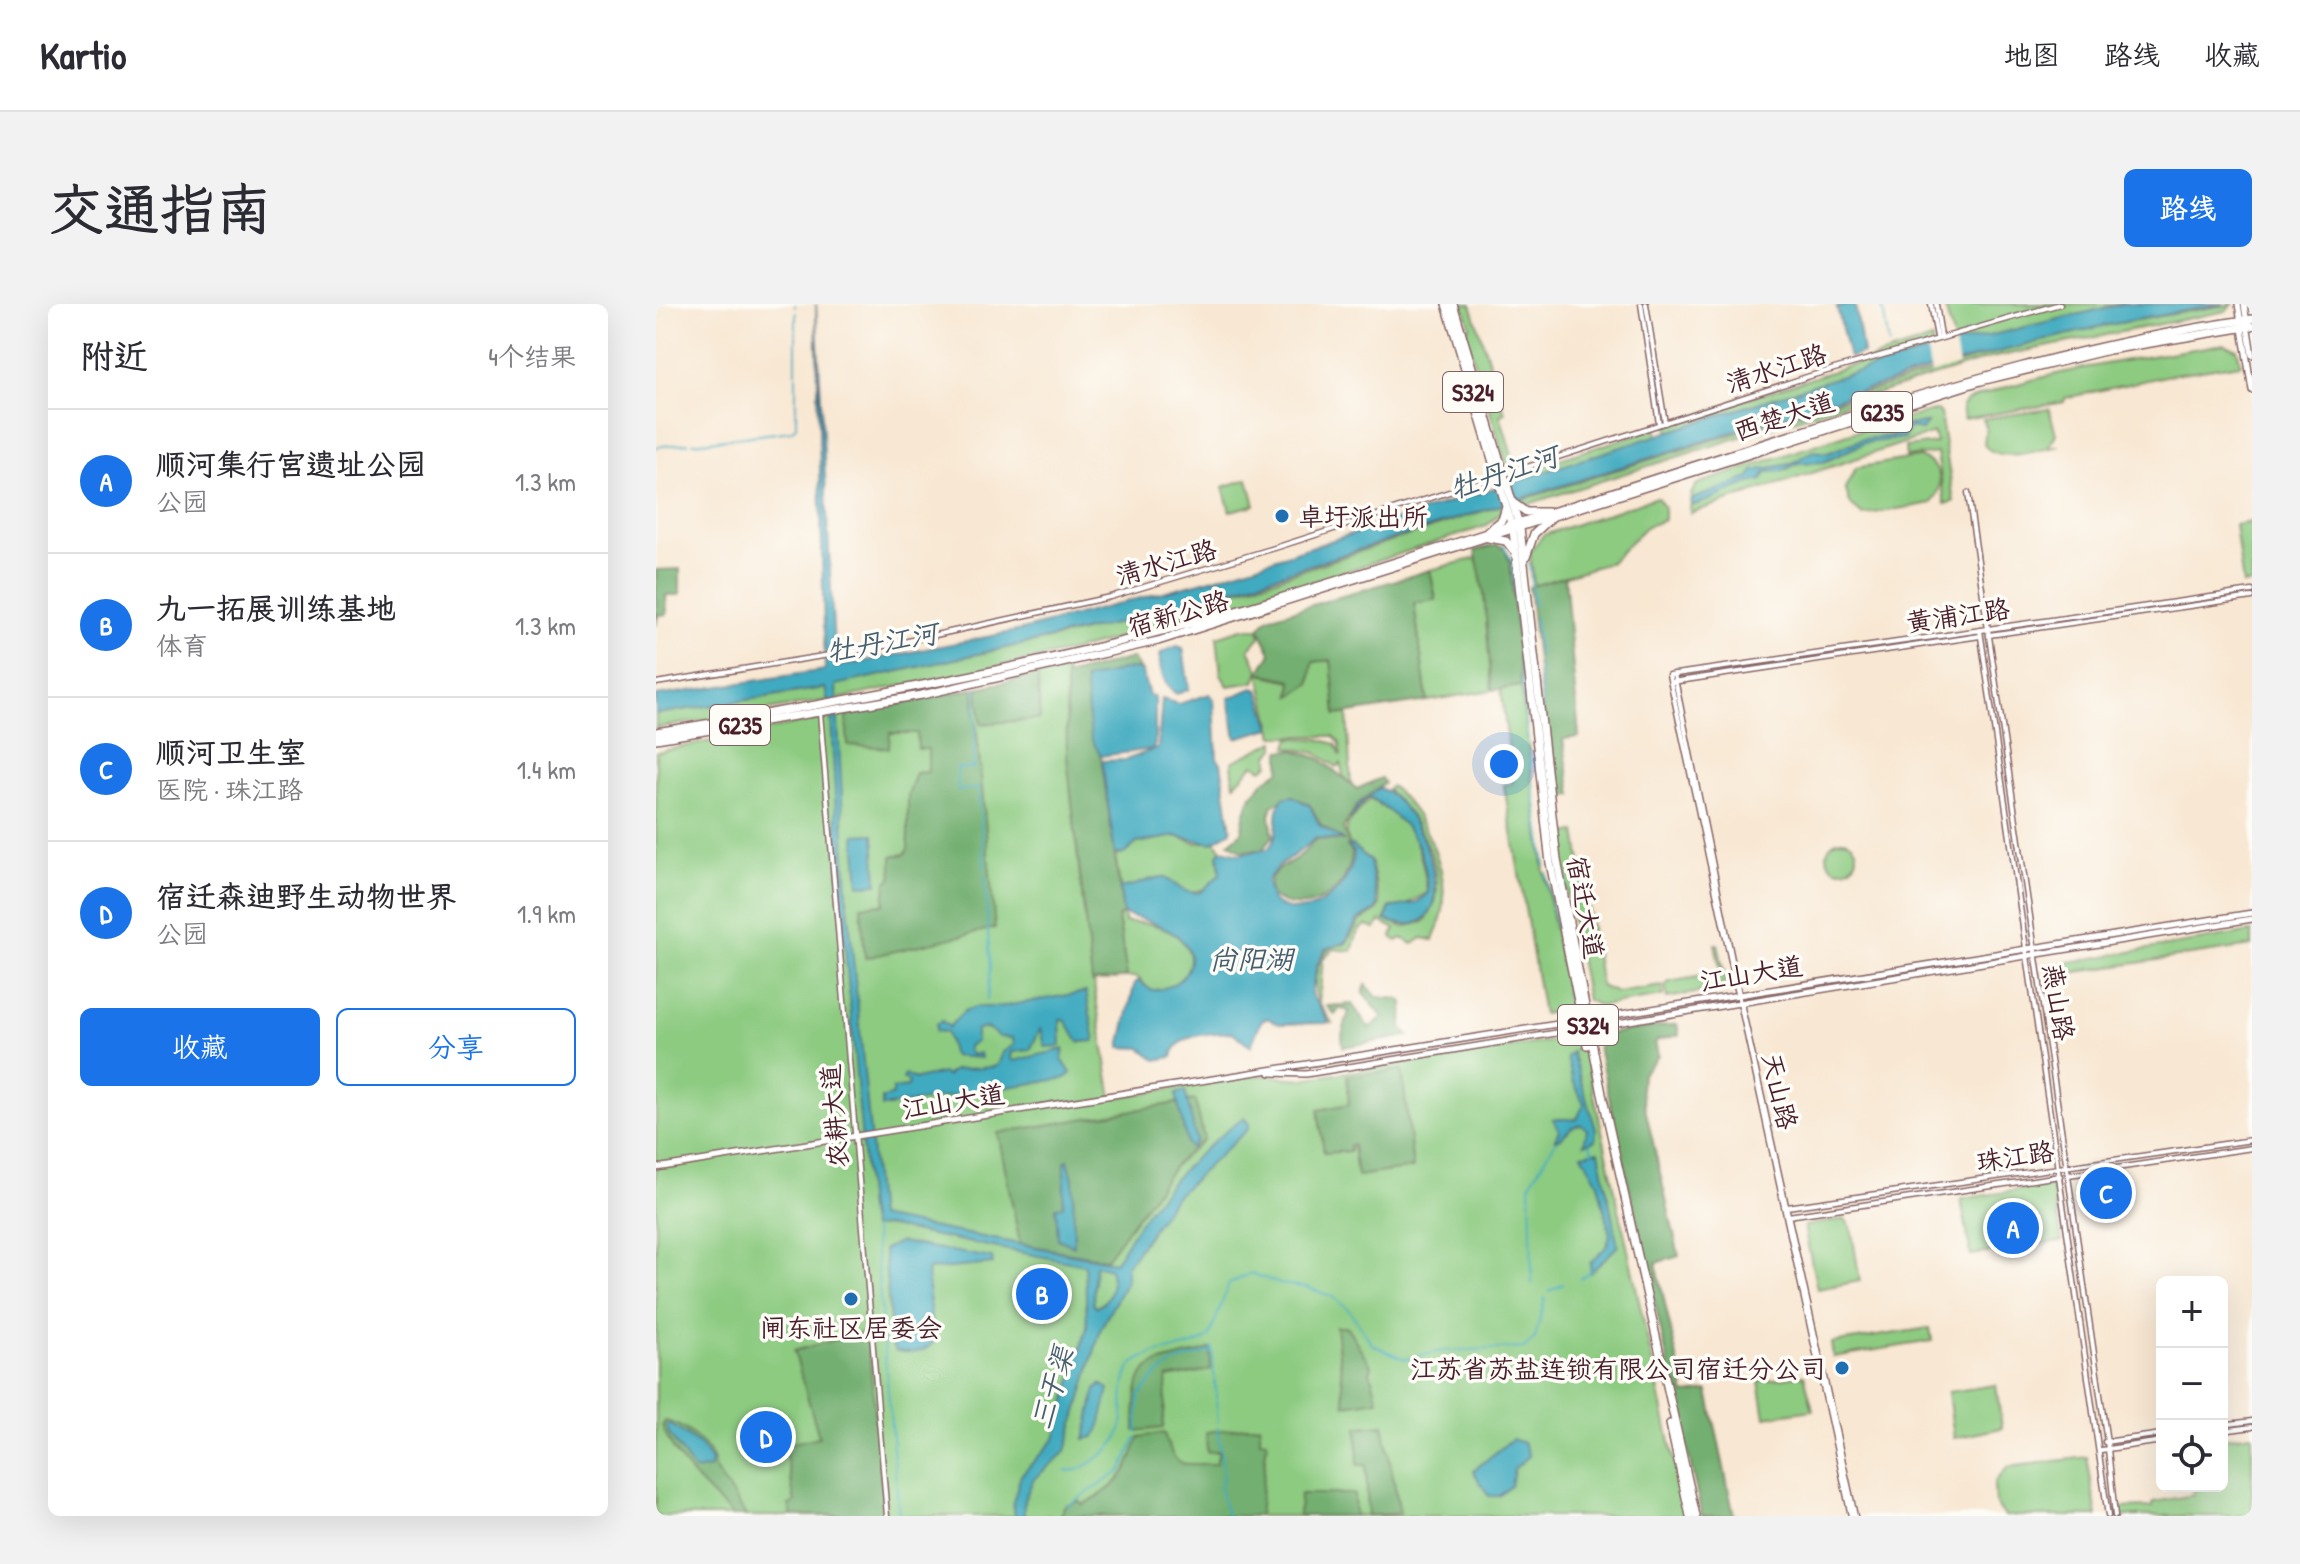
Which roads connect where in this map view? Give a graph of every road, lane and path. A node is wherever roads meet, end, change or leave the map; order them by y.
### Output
1 (1446, 304) edge
2 (1453, 304) edge
3 (1644, 304) edge
4 (1934, 304) edge
5 (2060, 304) edge
6 (2245, 317) edge
7 (1939, 336) junction
8 (2252, 355) edge
9 (2252, 390) edge
10 (1662, 424) junction
11 (1502, 477) junction
12 (1968, 493) dead end
13 (1510, 504) junction
14 (1551, 514) junction
15 (1516, 526) junction
16 (1488, 534) junction
17 (1516, 557) junction
18 (1525, 579) junction
19 (2252, 594) edge
20 (1989, 632) junction
21 (1981, 633) junction
22 (1672, 674) joint
23 (1672, 682) junction
24 (656, 683) edge
25 (823, 710) junction
26 (656, 732) edge
27 (656, 739) edge
28 (2252, 916) edge
29 (2030, 952) junction
30 (1738, 998) junction
31 (1585, 1025) junction
32 (1257, 1073) junction
33 (855, 1137) junction
34 (2252, 1140) edge
35 (2252, 1148) edge
36 (2066, 1167) junction
37 (656, 1168) edge
38 (2060, 1168) junction
39 (2068, 1175) junction
40 (2061, 1176) junction
41 (1786, 1208) junction
42 (1788, 1216) junction
43 (2252, 1421) edge
44 (2228, 1424) edge
45 (2252, 1427) edge
46 (2228, 1430) edge
47 (2156, 1435) edge
48 (2100, 1442) junction
49 (2107, 1442) junction
50 (2156, 1442) edge
51 (2108, 1449) junction
52 (2101, 1450) junction
53 (887, 1516) edge
54 (1690, 1516) edge
55 (1696, 1516) edge
56 (1853, 1516) edge
57 (2108, 1516) edge
58 (2115, 1516) edge

1 - 11 main road, 宿迁大道 / S324
2 - 11 main road, 宿迁大道 / S324
3 - 10 street
4 - 7 street
5 - 7 street, 清水江路
6 - 8 main road
6 - 9 main road
6 - 14 main road, 西楚大道 / G235
7 - 10 street, 清水江路
10 - 11 street, 清水江路
11 - 13 main road, 宿迁大道 / S324
11 - 24 street, 清水江路
12 - 20 street, 燕山路
13 - 14 main road
13 - 15 main road, 宿迁大道 / S324
13 - 16 main road
14 - 15 main road, 西楚大道 / G235
14 - 18 main road
15 - 16 main road, 宿新公路
15 - 17 main road, 宿迁大道 / S324
15 - 18 main road, 宿迁大道 / S324
16 - 17 main road
16 - 25 main road, 宿新公路
17 - 31 main road, 宿迁大道 / S324
18 - 31 main road, 宿迁大道 / S324
19 - 20 street, 黄浦江路
20 - 21 street, 黄浦江路
20 - 29 street, 燕山路
21 - 22 street, 黄浦江路
21 - 23 street, 黄浦江路
21 - 29 street, 燕山路
22 - 23 street, 天山路
23 - 30 street, 天山路
25 - 26 main road, G235
25 - 27 main road, G235
25 - 33 street, 农耕大道
28 - 29 main road, 江山大道
29 - 30 main road, 江山大道
29 - 36 street, 燕山路
29 - 38 street, 燕山路
30 - 31 main road, 江山大道
30 - 41 street, 天山路
31 - 32 main road, 江山大道
31 - 32 main road, 江山大道
31 - 54 main road, 宿迁大道 / S324
31 - 55 main road, 宿迁大道 / S324
32 - 33 main road, 江山大道
33 - 37 main road, 江山大道
33 - 53 street, 农耕大道
34 - 36 street, 珠江路
35 - 39 street, 珠江路
36 - 38 street, 珠江路
36 - 39 street, 燕山路
38 - 40 street, 燕山路
38 - 41 street, 珠江路
39 - 40 street, 珠江路
39 - 49 street, 燕山路
40 - 42 street, 珠江路
40 - 48 street, 燕山路
41 - 42 street, 天山路
42 - 56 street, 天山路
43 - 44 street
45 - 46 street
47 - 49 street
48 - 49 street
48 - 52 street, 燕山路
49 - 51 street, 燕山路
50 - 51 street
51 - 52 street
51 - 58 street, 燕山路
52 - 57 street, 燕山路

